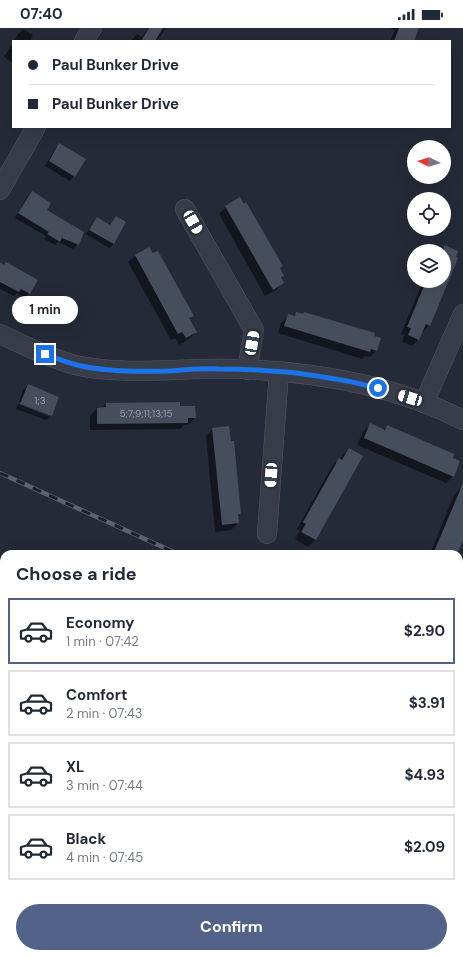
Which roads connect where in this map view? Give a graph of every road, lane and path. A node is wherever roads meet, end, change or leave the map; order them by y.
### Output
1 (92, 28) edge
2 (85, 40) edge
3 (35, 128) edge
4 (0, 190) edge
5 (185, 209) dead end
6 (463, 314) edge
7 (0, 334) edge
8 (247, 370) junction
9 (279, 372) junction
10 (424, 403) junction
11 (463, 420) edge
12 (267, 534) dead end

1 - 2 street
3 - 4 street
5 - 8 street
6 - 10 street
7 - 8 street
8 - 9 street
9 - 10 street
9 - 12 street
10 - 11 street

